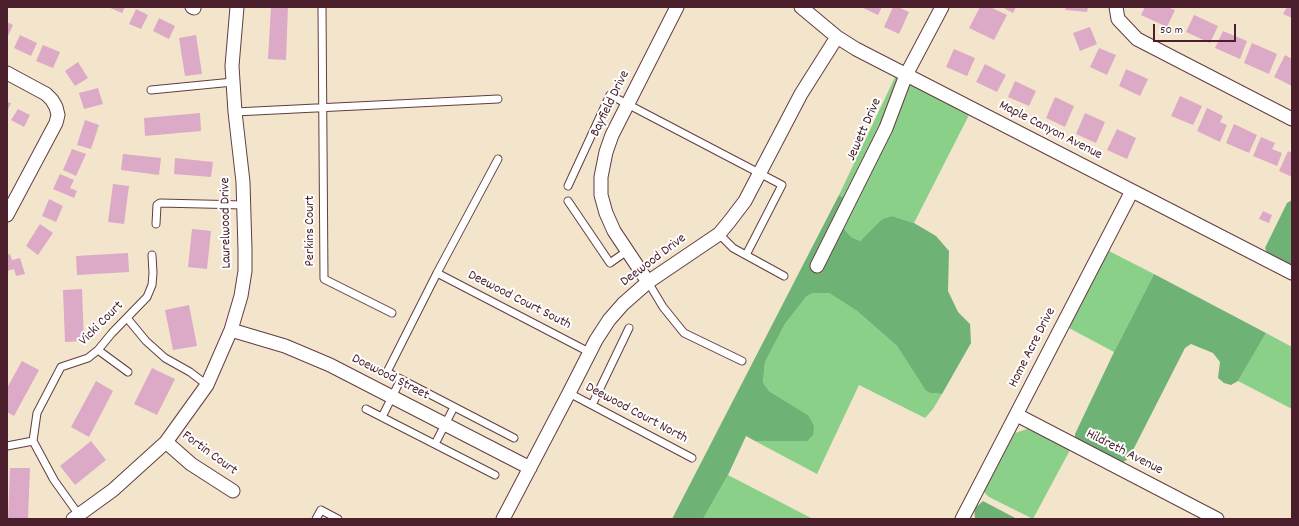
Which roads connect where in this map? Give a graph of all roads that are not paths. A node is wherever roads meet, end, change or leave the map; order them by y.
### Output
1 (237, 7) edge
2 (322, 7) edge
3 (677, 7) edge
4 (801, 7) edge
5 (942, 7) edge
6 (1117, 13) edge
7 (837, 37) junction
8 (7, 73) edge
9 (906, 75) junction
10 (233, 82) junction
11 (150, 90) dead end
12 (498, 99) dead end
13 (627, 104) junction
14 (323, 108) junction
15 (235, 112) junction
16 (1292, 119) edge
17 (498, 159) dead end
18 (760, 174) junction
19 (568, 186) dead end
20 (1132, 190) junction
21 (568, 201) dead end
22 (244, 205) junction
23 (7, 215) edge
24 (156, 224) dead end
25 (719, 234) junction
26 (627, 251) junction
27 (152, 255) dead end
28 (746, 255) junction
29 (818, 266) dead end
30 (1292, 273) edge
31 (437, 274) junction
32 (784, 276) dead end
33 (648, 282) junction
34 (392, 313) dead end
35 (127, 318) junction
36 (629, 328) dead end
37 (231, 330) junction
38 (98, 350) junction
39 (589, 352) junction
40 (742, 362) dead end
41 (128, 372) dead end
42 (401, 379) junction
43 (207, 385) junction
44 (569, 393) junction
45 (392, 396) junction
46 (592, 405) junction
47 (454, 407) junction
48 (366, 409) dead end
49 (1017, 415) junction
50 (382, 417) junction
51 (446, 424) junction
52 (514, 438) dead end
53 (33, 441) junction
54 (166, 442) junction
55 (435, 444) junction
56 (7, 446) edge
57 (692, 458) dead end
58 (530, 468) junction
59 (495, 475) dead end
60 (233, 491) dead end
61 (76, 517) edge
62 (316, 519) edge
63 (338, 519) edge
64 (503, 519) edge
65 (962, 519) edge
66 (1217, 519) edge

1 - 10 street, Laurelwood Drive
2 - 14 lane, Perkins Court
3 - 13 street, Bayfield Drive
4 - 7 street, Maple Canyon Avenue
5 - 9 street, Jewett Drive
6 - 16 street
7 - 9 street, Maple Canyon Avenue
7 - 18 street, Deewood Drive
8 - 23 street
9 - 20 street, Maple Canyon Avenue
9 - 29 street, Jewett Drive
10 - 11 lane
10 - 15 street, Laurelwood Drive
12 - 14 lane
13 - 18 lane
13 - 19 lane
13 - 26 street, Bayfield Drive
14 - 15 lane
14 - 34 lane, Perkins Court
15 - 22 street, Laurelwood Drive
17 - 31 lane
18 - 25 street, Deewood Drive
18 - 28 lane
20 - 30 street, Maple Canyon Avenue
20 - 49 street, Home Acre Drive
21 - 26 lane
22 - 24 lane
22 - 37 street, Laurelwood Drive
25 - 28 lane
25 - 33 street, Deewood Drive
26 - 33 street, Bayfield Drive
27 - 35 lane, Vicki Court
28 - 32 lane
31 - 39 lane, Deewood Court South
31 - 42 lane
33 - 39 street, Deewood Drive
33 - 40 lane
35 - 38 lane, Vicki Court
35 - 43 lane
36 - 46 lane
37 - 43 street, Laurelwood Drive
37 - 45 street, Doewood Street
38 - 41 lane
38 - 53 lane, Vicki Court
39 - 44 street, Deewood Drive
42 - 45 lane
42 - 47 lane
43 - 54 street, Laurelwood Drive
44 - 46 lane, Deewood Court North
44 - 58 street, Deewood Drive
45 - 50 lane
45 - 51 street, Doewood Street
46 - 57 lane, Deewood Court North
47 - 51 lane
47 - 52 lane
48 - 50 lane
49 - 65 street, Home Acre Drive
49 - 66 street, Hildreth Avenue
50 - 55 lane
51 - 55 lane
51 - 58 street, Doewood Street
53 - 56 lane
53 - 61 lane
54 - 60 street, Fortin Court
54 - 61 street, Laurelwood Drive
55 - 59 lane
58 - 64 street, Deewood Drive
62 - 63 lane

